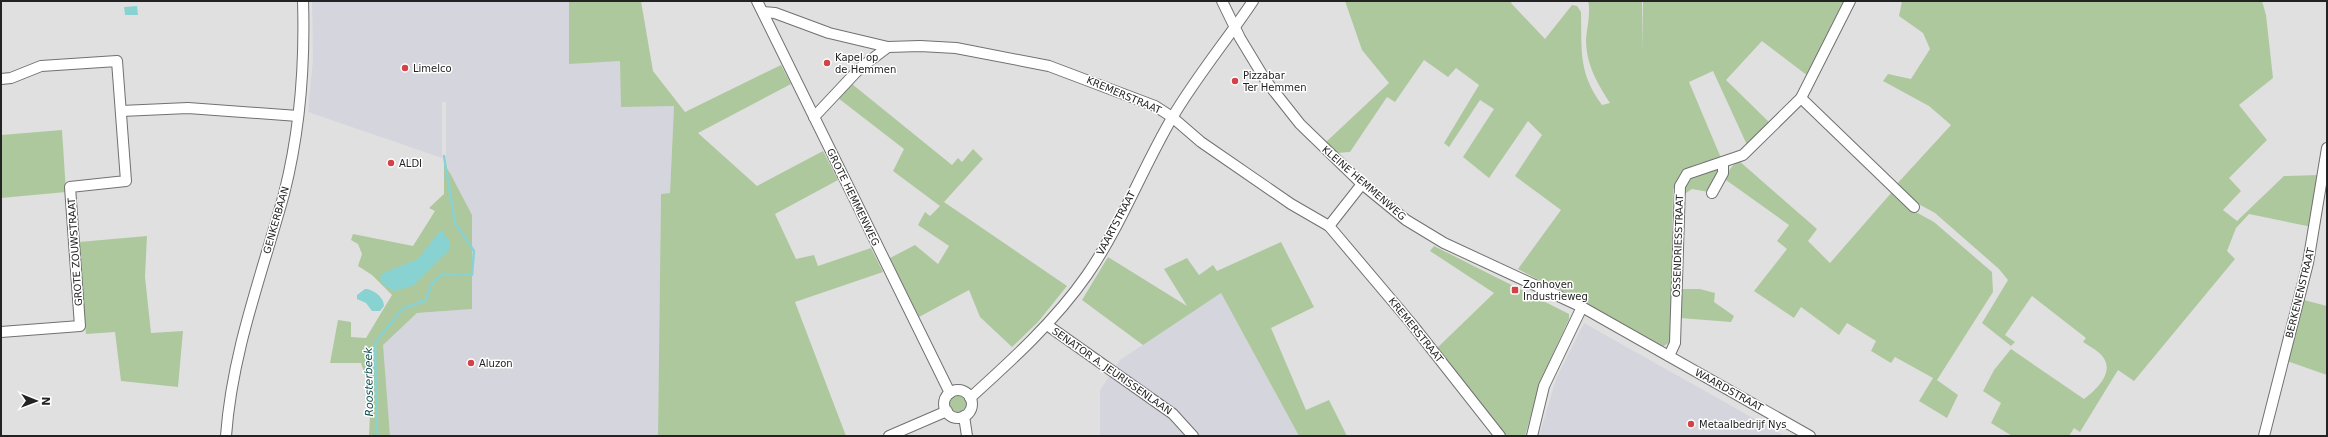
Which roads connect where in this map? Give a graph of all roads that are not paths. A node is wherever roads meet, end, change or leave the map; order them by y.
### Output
1 (303, 1) edge
2 (757, 1) edge
3 (1222, 1) edge
4 (1253, 1) edge
5 (1850, 1) edge
6 (763, 12) junction
7 (1235, 28) junction
8 (888, 47) junction
9 (1, 79) edge
10 (1801, 98) junction
11 (121, 111) junction
12 (298, 116) junction
13 (814, 117) junction
14 (1172, 117) junction
15 (2327, 148) edge
16 (1723, 162) junction
17 (1362, 184) junction
18 (1712, 193) dead end
19 (1914, 207) dead end
20 (1329, 226) junction
21 (1582, 307) junction
22 (1046, 325) junction
23 (1, 332) edge
24 (1669, 356) junction
25 (950, 393) junction
26 (970, 398) junction
27 (947, 411) junction
28 (964, 416) junction
29 (226, 436) edge
30 (889, 436) edge
31 (967, 436) edge
32 (1193, 436) edge
33 (1500, 436) edge
34 (1532, 436) edge
35 (1810, 436) edge
36 (2264, 436) edge

1 - 12 street, GENKERBAAN
2 - 6 street, GROTE HEMMENWEG
3 - 7 street, KLEINE HEMMENWEG
4 - 7 street, VAARTSTRAAT
5 - 10 street, OSSENDRIESSTRAAT
6 - 8 street, KREMERSTRAAT
6 - 13 street, GROTE HEMMENWEG
7 - 14 street, VAARTSTRAAT
7 - 17 street, KLEINE HEMMENWEG
8 - 13 street
8 - 14 street, KREMERSTRAAT
9 - 11 street
10 - 16 street, OSSENDRIESSTRAAT
10 - 19 street
11 - 12 street
11 - 23 street, GROTE ZOUWSTRAAT
12 - 29 street, GENKERBAAN
13 - 25 street, GROTE HEMMENWEG
14 - 20 street, KREMERSTRAAT
14 - 22 street, VAARTSTRAAT
15 - 36 street, BERKENENSTRAAT
16 - 18 street
16 - 24 street, OSSENDRIESSTRAAT
17 - 20 street
17 - 21 street, KLEINE HEMMENWEG
20 - 33 street, KREMERSTRAAT
21 - 24 street, KLEINE HEMMENWEG
21 - 34 street
22 - 26 street, VAARTSTRAAT
22 - 32 street, SENATOR A. JEURISSENLAAN
24 - 35 street, WAARDSTRAAT
25 - 26 street
25 - 27 street
26 - 28 street
27 - 28 street
27 - 30 street
28 - 31 street

